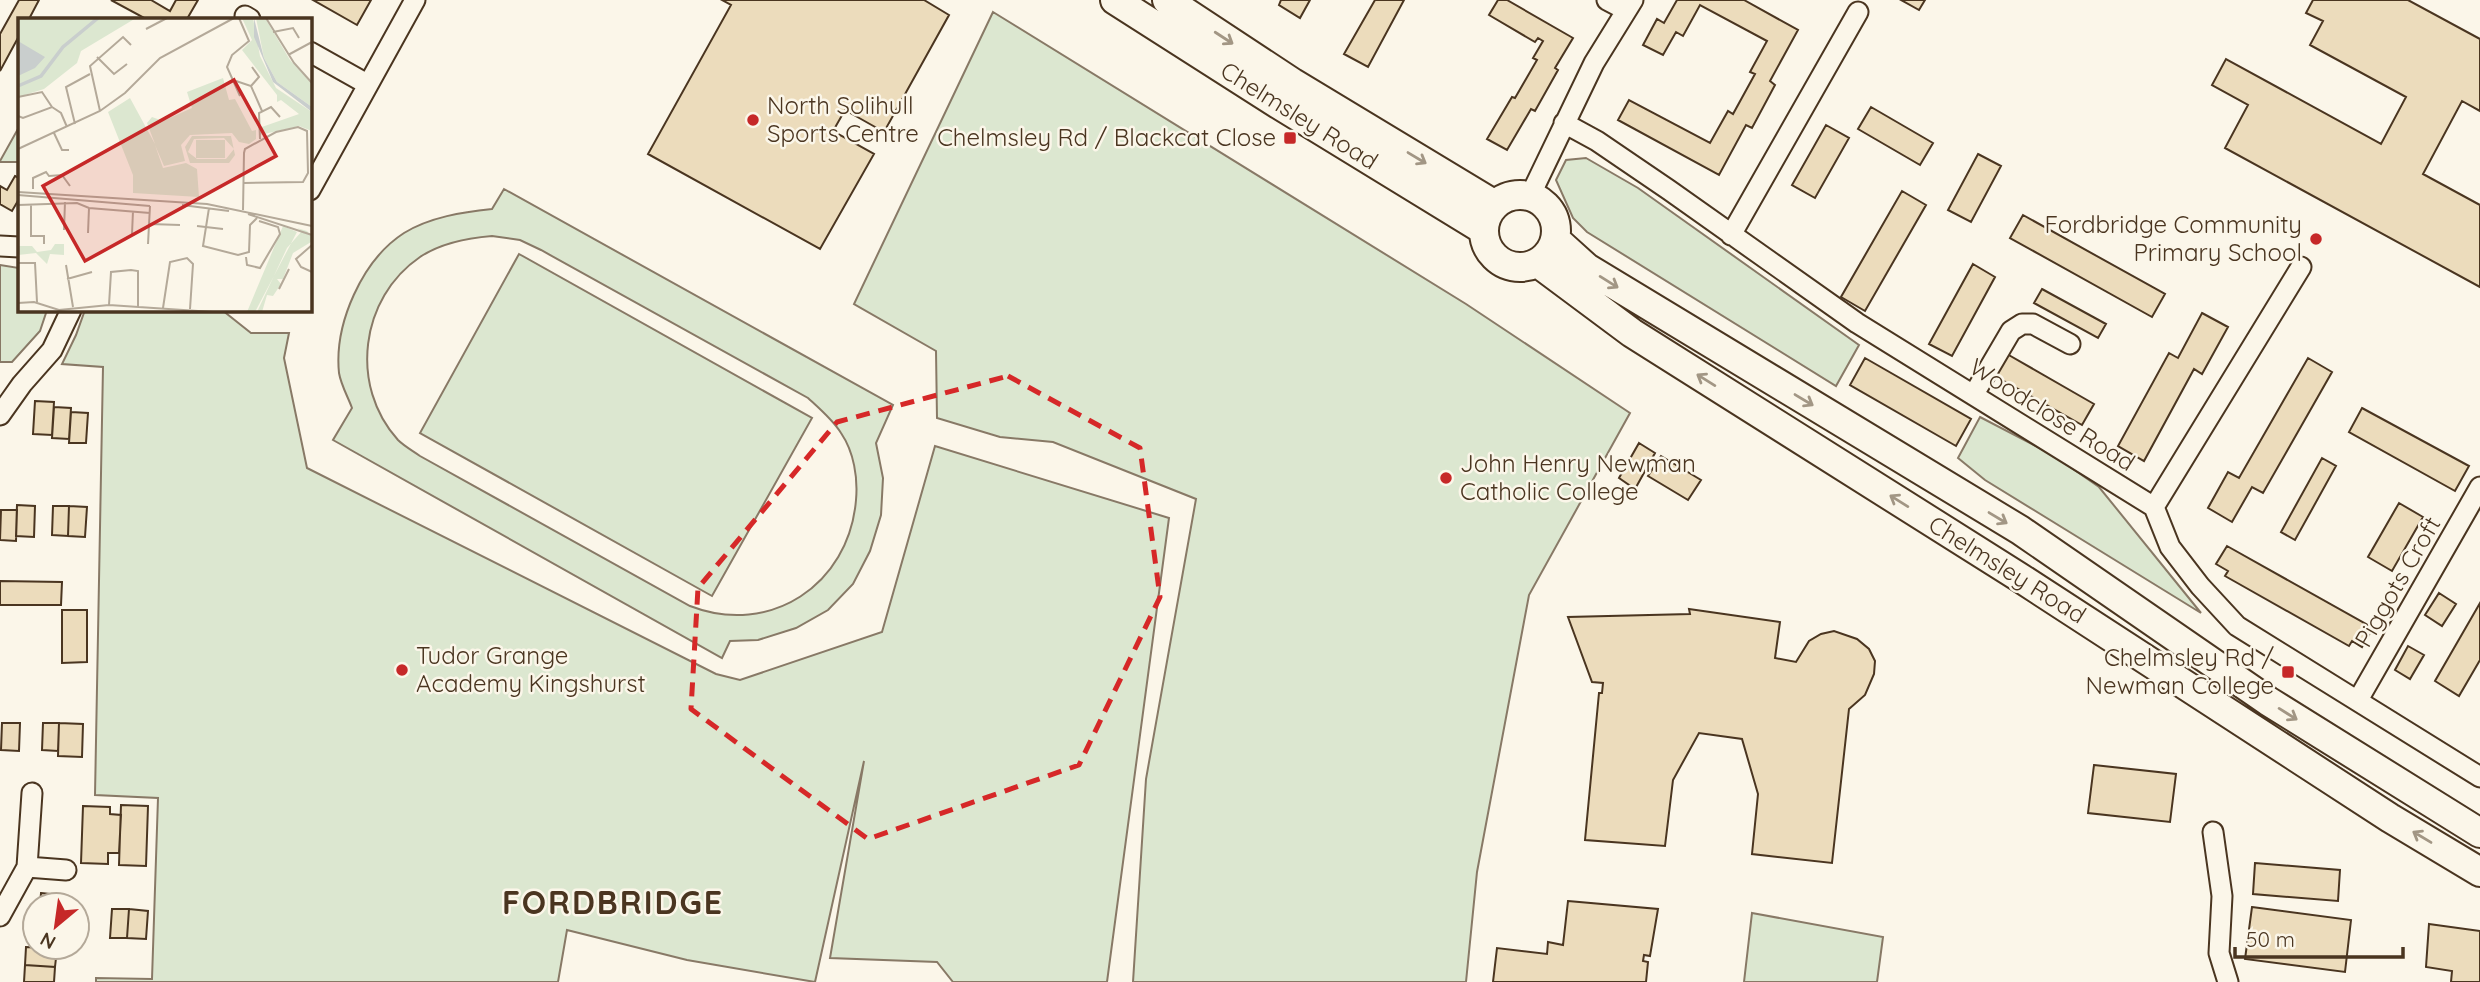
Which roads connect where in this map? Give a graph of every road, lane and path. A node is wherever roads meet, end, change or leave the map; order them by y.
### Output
1 (415, 0) edge
2 (1115, 0) edge
3 (1167, 0) edge
4 (1607, 0) edge
5 (1630, 5) edge
6 (1858, 12) dead end
7 (312, 53) edge
8 (367, 84) junction
9 (1564, 123) junction
10 (312, 186) edge
11 (1530, 196) junction
12 (1490, 217) junction
13 (1731, 235) junction
14 (1556, 240) junction
15 (0, 246) edge
16 (18, 247) edge
17 (1538, 264) junction
18 (2301, 267) dead end
19 (70, 312) edge
20 (2070, 344) dead end
21 (1974, 394) junction
22 (0, 415) edge
23 (2480, 487) edge
24 (2154, 507) junction
25 (2358, 701) junction
26 (2480, 777) edge
27 (32, 793) dead end
28 (2213, 832) dead end
29 (2480, 833) edge
30 (27, 867) junction
31 (66, 870) dead end
32 (2480, 872) edge
33 (0, 916) edge
34 (2228, 982) edge

1 - 8 street
2 - 12 street, Chelmsley Road
3 -> 12 street, Chelmsley Road
4 - 5 street
5 - 9 street
6 - 13 street
7 - 8 street
8 - 10 street
9 - 11 street
9 - 13 street, Woodclose Road
11 - 12 street
11 - 14 street
12 - 17 street
13 - 21 street, Woodclose Road
14 - 17 street
14 -> 29 street, Chelmsley Road
15 - 16 street
32 -> 17 street, Chelmsley Road
18 - 24 street
19 - 22 street
20 - 21 street
21 - 24 street, Woodclose Road
23 - 25 street, Piggots Croft
24 - 25 street
25 - 26 street
27 - 30 street
28 - 34 street
30 - 31 street
30 - 33 street

